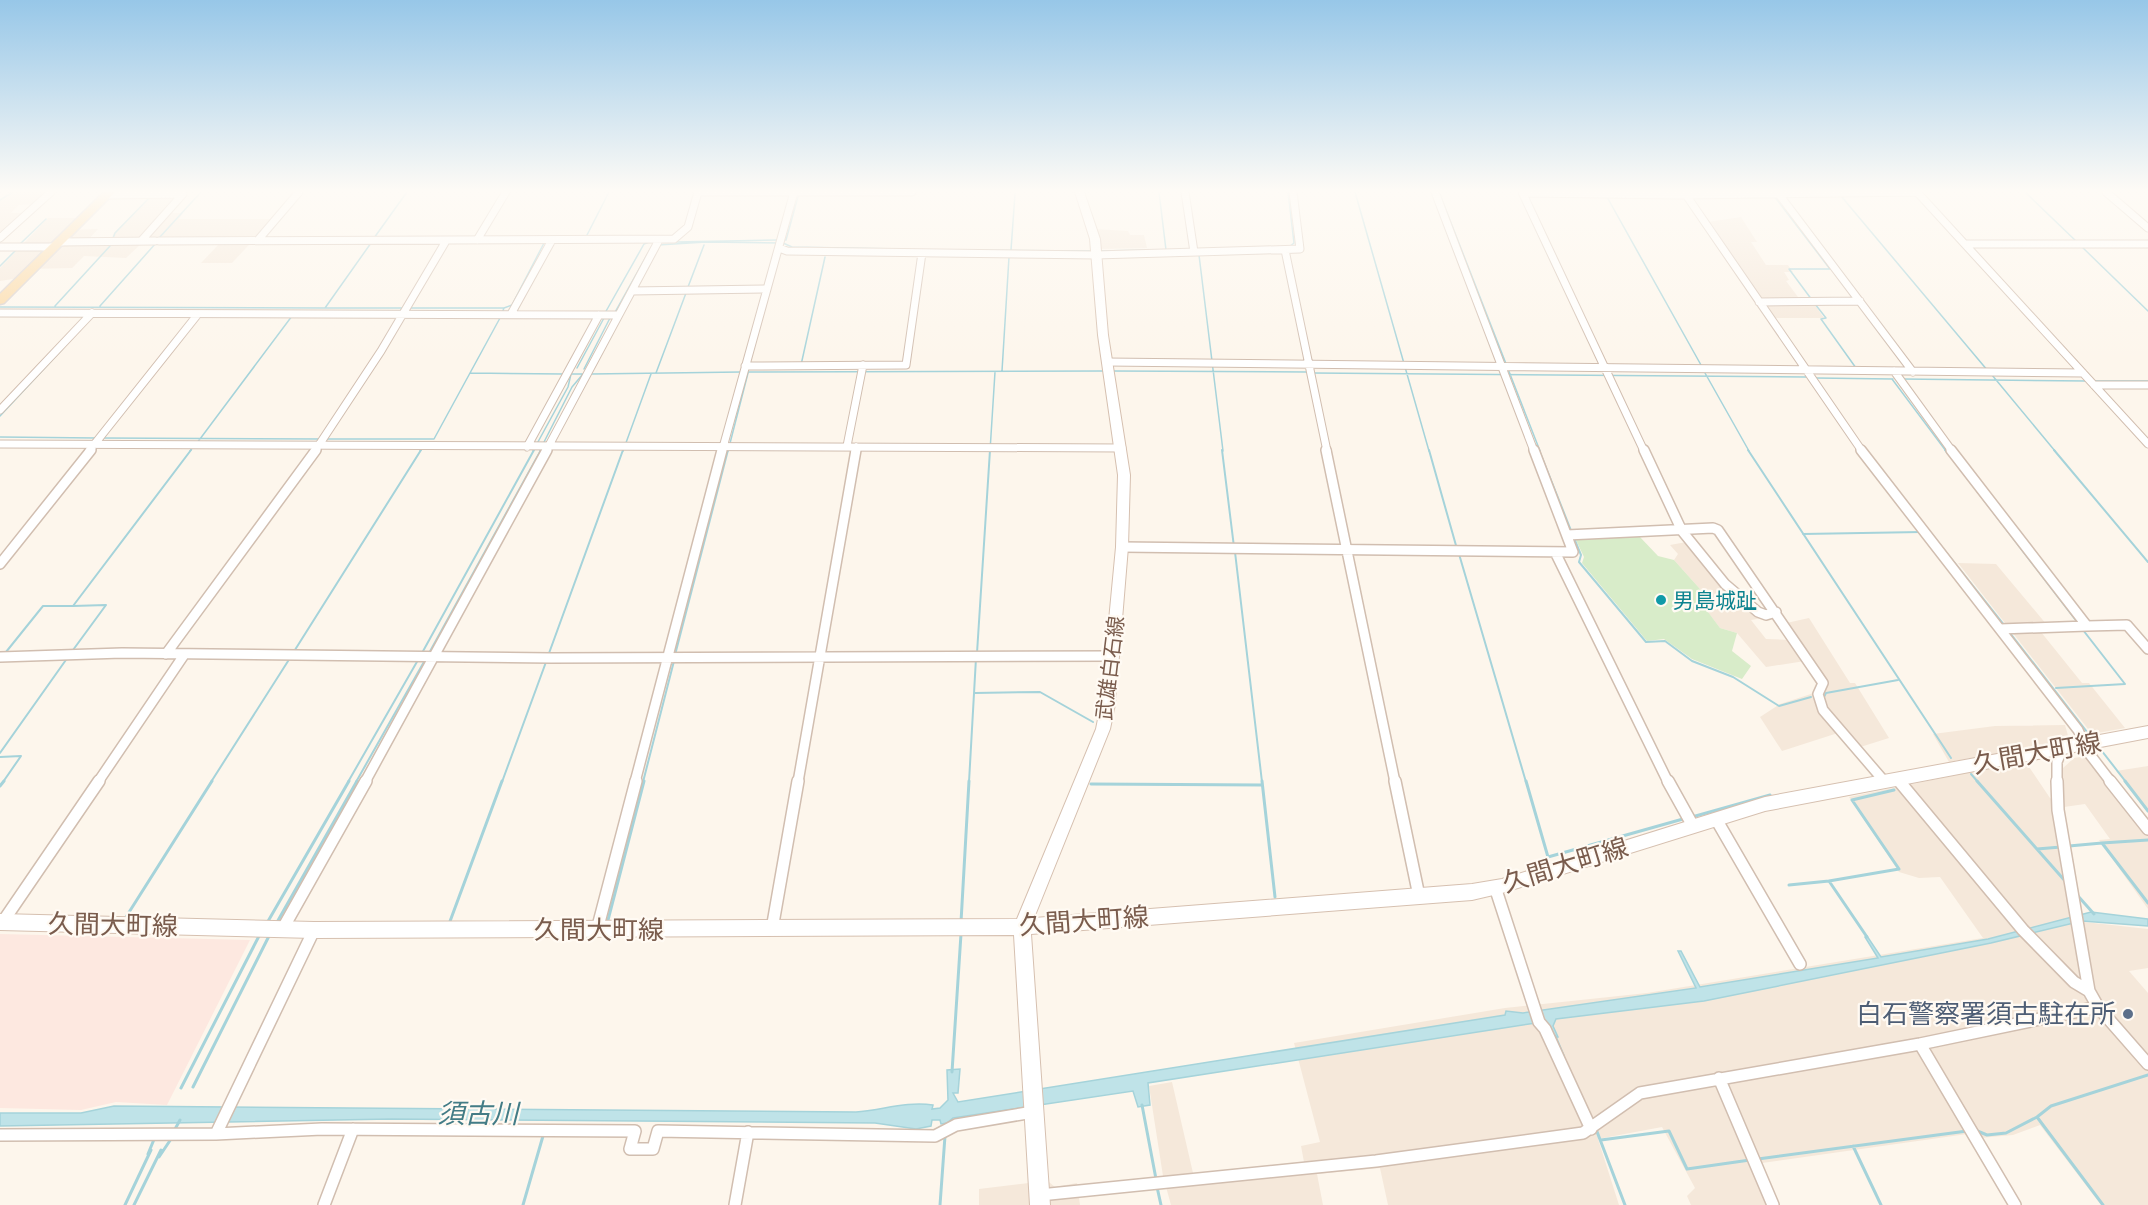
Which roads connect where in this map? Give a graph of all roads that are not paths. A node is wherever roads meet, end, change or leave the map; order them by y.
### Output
1 (54, 248) edge
2 (442, 248) edge
3 (547, 248) edge
4 (655, 248) edge
5 (778, 248) edge
6 (784, 248) edge
7 (1096, 248) edge
8 (1300, 248) edge
9 (1457, 248) edge
10 (1549, 248) edge
11 (1722, 248) edge
12 (1817, 248) edge
13 (1970, 248) edge
14 (1193, 250) joint
15 (1285, 250) junction
16 (922, 252) junction
17 (1096, 252) junction
18 (766, 289) junction
19 (632, 291) junction
20 (0, 301) edge
21 (1759, 302) junction
22 (1860, 302) junction
23 (405, 310) junction
24 (0, 313) edge
25 (95, 313) junction
26 (198, 314) junction
27 (510, 314) junction
28 (601, 315) junction
29 (617, 315) junction
30 (1108, 368) junction
31 (744, 370) junction
32 (862, 370) junction
33 (1309, 370) junction
34 (1505, 370) junction
35 (1806, 370) junction
36 (1914, 372) junction
37 (1608, 373) junction
38 (1897, 376) junction
39 (2090, 380) junction
40 (2148, 385) edge
41 (0, 410) edge
42 (98, 440) junction
43 (322, 441) junction
44 (0, 444) edge
45 (2148, 444) edge
46 (727, 446) junction
47 (530, 447) junction
48 (547, 447) junction
49 (851, 447) junction
50 (1122, 448) junction
51 (1683, 532) junction
52 (1567, 536) junction
53 (1122, 547) junction
54 (1346, 550) junction
55 (1555, 552) junction
56 (0, 564) edge
57 (1776, 612) junction
58 (2083, 626) junction
59 (2005, 629) junction
60 (2148, 649) edge
61 (165, 654) junction
62 (184, 655) junction
63 (434, 656) junction
64 (1113, 656) junction
65 (0, 657) edge
66 (673, 658) junction
67 (819, 658) junction
68 (2148, 732) edge
69 (2092, 743) junction
70 (2063, 748) junction
71 (1891, 780) junction
72 (1716, 819) junction
73 (1689, 821) junction
74 (2148, 829) edge
75 (1495, 887) junction
76 (1419, 896) junction
77 (1, 922) edge
78 (1022, 927) junction
79 (279, 929) junction
80 (772, 929) junction
81 (314, 930) junction
82 (597, 930) junction
83 (1800, 964) dead end
84 (2089, 991) junction
85 (2098, 1007) junction
86 (1920, 1044) junction
87 (2148, 1064) edge
88 (1719, 1078) junction
89 (1032, 1102) junction
90 (1595, 1127) junction
91 (353, 1129) junction
92 (217, 1131) junction
93 (748, 1132) junction
94 (0, 1135) edge
95 (1040, 1200) edge
96 (324, 1205) edge
97 (735, 1205) edge
98 (1773, 1205) edge
99 (2015, 1205) edge

1 - 20 main road
2 - 23 street
3 - 27 street
4 - 19 street
5 - 18 street
6 - 16 street
7 - 17 main road, 武雄白石線
8 - 15 street
9 - 34 street
10 - 37 street
11 - 21 street
12 - 22 street
13 - 39 street
14 - 15 street
14 - 17 street
15 - 33 street
16 - 17 street
16 - 32 street
17 - 30 main road, 武雄白石線
18 - 19 street
18 - 31 street
19 - 29 street
21 - 22 street
21 - 35 street
22 - 36 street
23 - 26 street
23 - 27 street
23 - 43 street
24 - 25 street
25 - 26 street
25 - 41 street
26 - 42 street
27 - 28 street
28 - 29 street
28 - 47 street
29 - 48 street
30 - 33 street
30 - 50 main road, 武雄白石線
31 - 32 street
31 - 46 street
32 - 49 street
33 - 34 street
33 - 54 street
34 - 37 street
34 - 52 street
35 - 37 street
35 - 38 street
35 - 59 street
36 - 38 street
36 - 39 street
37 - 51 street
38 - 58 street
39 - 40 street
39 - 45 street
42 - 43 street
42 - 44 street
42 - 56 street
43 - 47 street
43 - 61 street
46 - 48 street
46 - 49 street
46 - 66 street
47 - 48 street
48 - 63 street
49 - 50 street
49 - 67 street
50 - 53 main road, 武雄白石線
51 - 52 street
51 - 57 street
51 - 57 street
52 - 55 street
53 - 54 street
53 - 64 main road, 武雄白石線
54 - 55 street
54 - 76 street
55 - 73 street
57 - 71 street
58 - 59 street
58 - 60 street
59 - 69 street
61 - 62 street
61 - 65 street
62 - 63 street
62 - 77 street
63 - 66 street
63 - 79 street
64 - 67 street
64 - 78 main road, 武雄白石線
66 - 67 street
66 - 82 street
67 - 80 street
68 - 69 main road, 久間大町線
69 - 70 main road, 久間大町線
69 - 74 street
70 - 71 main road, 久間大町線
70 - 84 street
71 - 72 main road, 久間大町線
71 - 84 street
72 - 73 main road, 久間大町線
72 - 83 street
73 - 75 main road, 久間大町線
75 - 76 main road, 久間大町線
75 - 90 street
76 - 78 main road, 久間大町線
77 - 79 main road, 久間大町線
78 - 80 main road, 久間大町線
78 - 89 main road, 武雄白石線
79 - 81 main road, 久間大町線
80 - 82 main road, 久間大町線
81 - 82 main road, 久間大町線
81 - 92 street
84 - 85 street
85 - 86 street
85 - 87 street
86 - 88 street
86 - 99 street
88 - 90 street
88 - 98 street
89 - 93 street
89 - 95 main road, 武雄白石線
90 - 95 street
91 - 92 street
91 - 93 street
91 - 96 street
92 - 94 street
93 - 97 street

